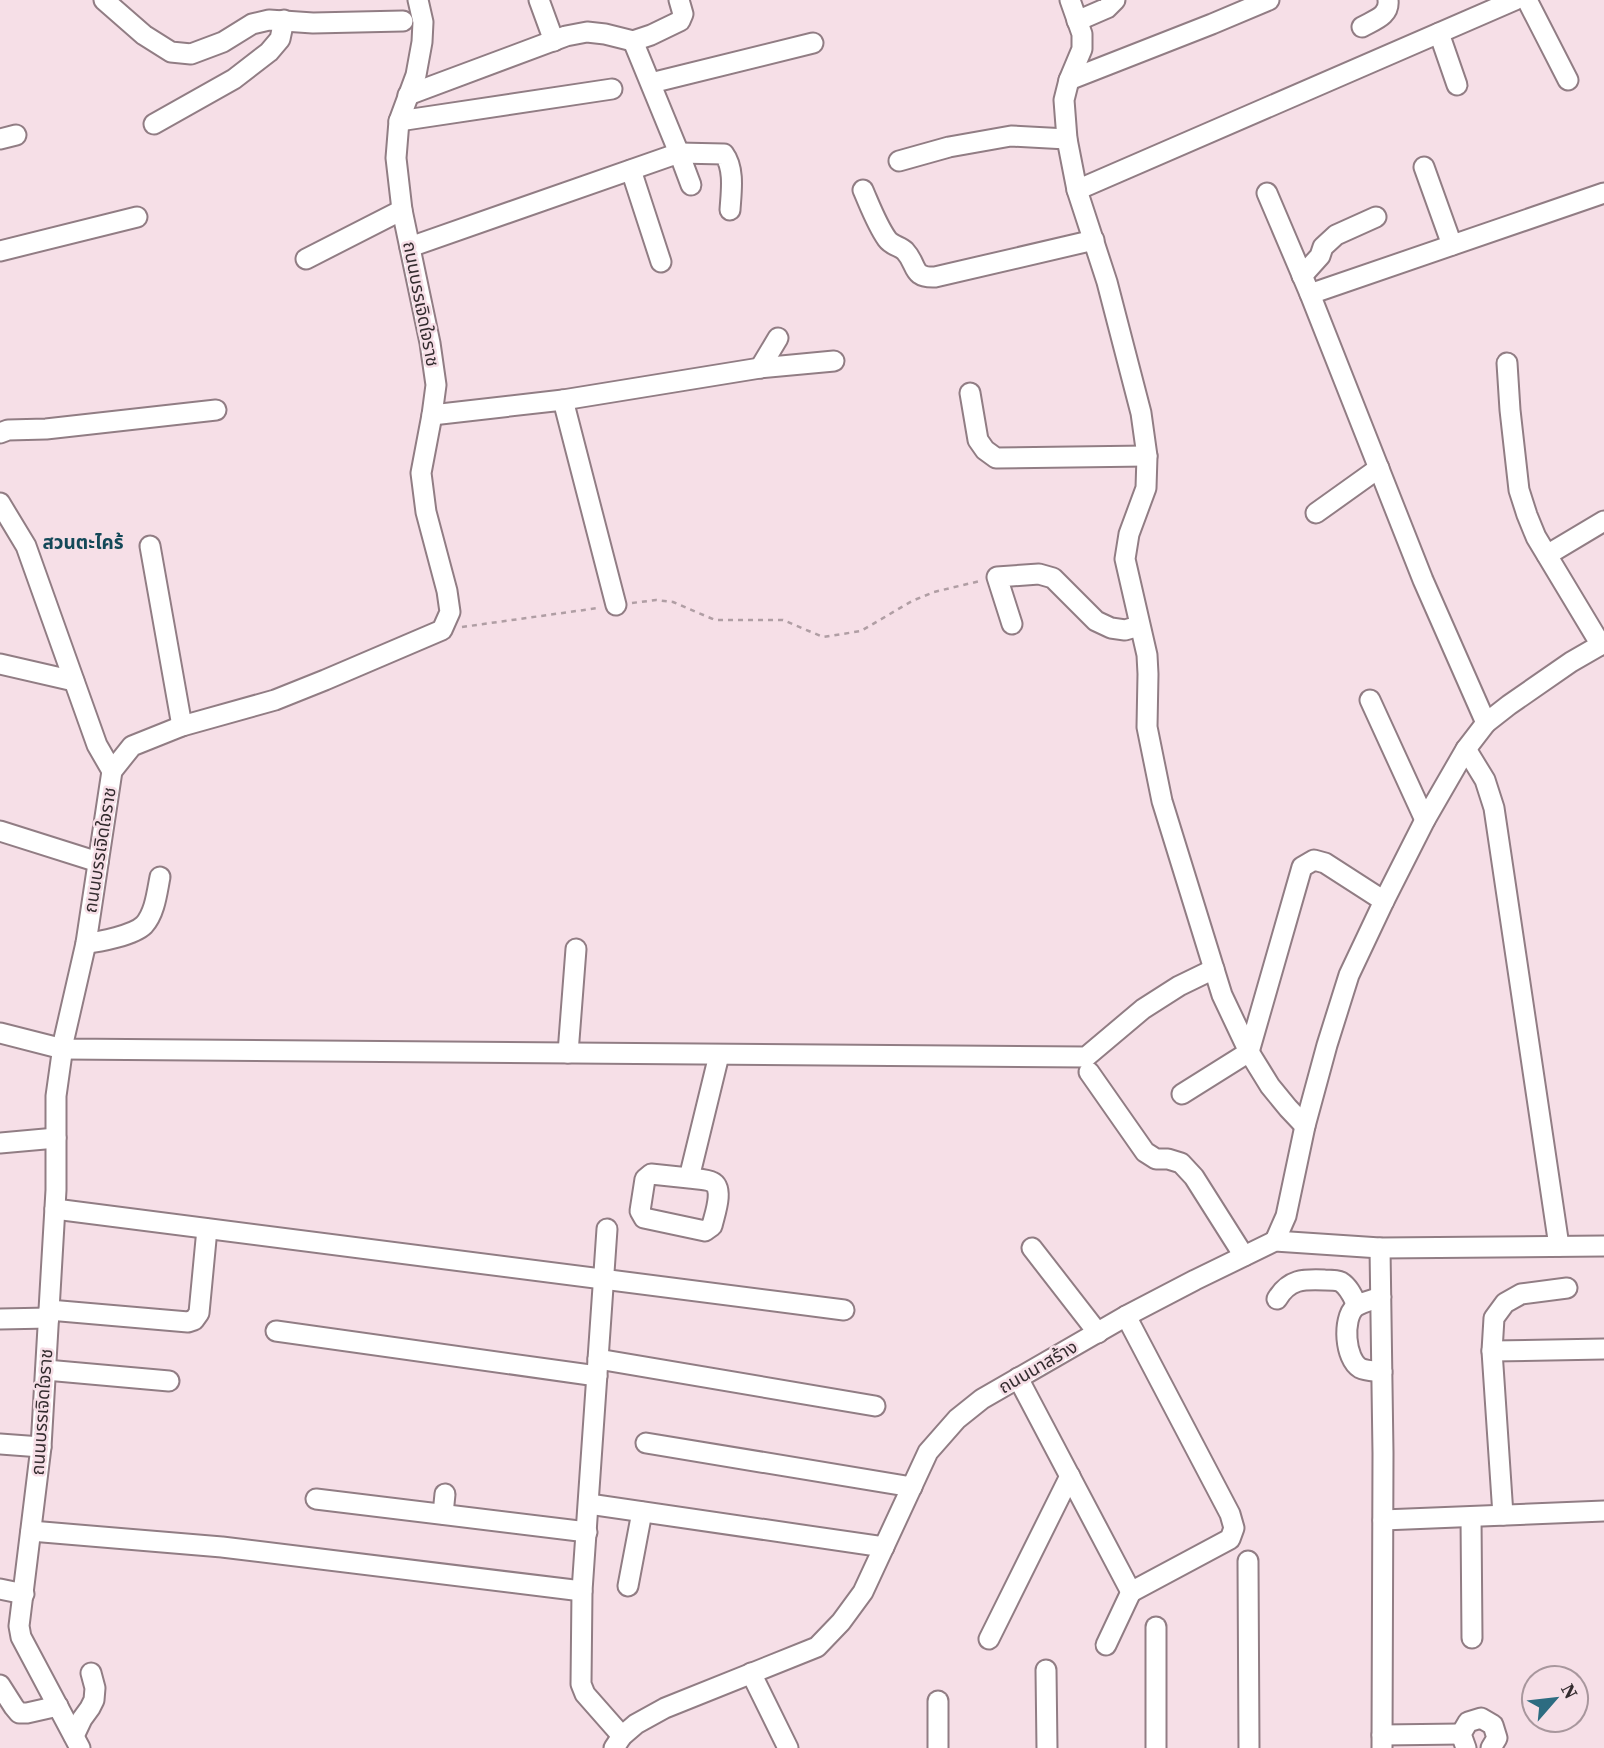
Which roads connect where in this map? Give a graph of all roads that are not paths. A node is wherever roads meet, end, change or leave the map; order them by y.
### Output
1 (104, 0) edge
2 (418, 0) edge
3 (539, 0) edge
4 (679, 0) edge
5 (1070, 0) edge
6 (1115, 0) edge
7 (1269, 0) edge
8 (1388, 0) edge
9 (1515, 0) edge
10 (1527, 0) edge
11 (284, 20) junction
12 (403, 21) dead end
13 (1077, 21) junction
14 (1363, 27) dead end
15 (1439, 33) junction
16 (554, 41) junction
17 (633, 41) junction
18 (813, 43) dead end
19 (1069, 80) junction
20 (1568, 80) dead end
21 (651, 83) junction
22 (1457, 85) dead end
23 (612, 89) dead end
24 (408, 95) junction
25 (399, 121) junction
26 (154, 124) dead end
27 (1067, 139) junction
28 (679, 153) junction
29 (899, 161) dead end
30 (1424, 167) dead end
31 (631, 170) junction
32 (691, 185) dead end
33 (863, 190) dead end
34 (1077, 190) junction
35 (1267, 193) dead end
36 (1604, 193) edge
37 (402, 210) junction
38 (730, 210) dead end
39 (1376, 217) dead end
40 (137, 218) dead end
41 (1094, 240) junction
42 (1452, 245) junction
43 (410, 247) junction
44 (0, 251) edge
45 (306, 259) dead end
46 (661, 262) dead end
47 (1306, 285) junction
48 (778, 338) dead end
49 (834, 361) dead end
50 (1507, 363) dead end
51 (760, 368) junction
52 (970, 393) dead end
53 (563, 400) junction
54 (216, 410) dead end
55 (432, 415) junction
56 (0, 433) edge
57 (1147, 456) junction
58 (1379, 468) junction
59 (0, 503) edge
60 (1316, 513) dead end
61 (1604, 521) edge
62 (150, 546) dead end
63 (1547, 555) junction
64 (616, 605) road end
65 (1012, 624) dead end
66 (1139, 626) junction
67 (1602, 644) edge
68 (0, 664) edge
69 (74, 681) junction
70 (1370, 700) dead end
71 (1486, 723) junction
72 (183, 726) junction
73 (1465, 749) junction
74 (112, 771) junction
75 (1425, 820) junction
76 (0, 831) edge
77 (98, 862) junction
78 (160, 877) dead end
79 (1384, 901) junction
80 (86, 943) junction
81 (576, 948) dead end
82 (1214, 970) junction
83 (0, 1032) edge
84 (63, 1049) junction
85 (1249, 1052) junction
86 (568, 1053) junction
87 (719, 1055) junction
88 (1088, 1072) dead end
89 (1182, 1094) dead end
90 (1305, 1126) junction
91 (56, 1138) junction
92 (0, 1143) edge
93 (689, 1178) dead end
94 (55, 1209) junction
95 (207, 1229) junction
96 (607, 1229) dead end
97 (1275, 1241) junction
98 (1604, 1246) edge
99 (1559, 1247) junction
100 (1031, 1248) dead end
101 (1380, 1248) junction
102 (1244, 1256) junction
103 (604, 1280) junction
104 (1567, 1288) dead end
105 (1381, 1297) junction
106 (1277, 1299) dead end
107 (1357, 1305) junction
108 (844, 1310) dead end
109 (49, 1314) junction
110 (1126, 1317) junction
111 (0, 1319) edge
112 (276, 1331) dead end
113 (1098, 1333) junction
114 (1604, 1349) edge
115 (1492, 1352) junction
116 (597, 1368) junction
117 (46, 1370) junction
118 (1382, 1371) junction
119 (1018, 1378) junction
120 (169, 1381) dead end
121 (875, 1406) dead end
122 (646, 1443) dead end
123 (0, 1444) edge
124 (41, 1447) junction
125 (1070, 1476) junction
126 (912, 1487) junction
127 (445, 1494) dead end
128 (316, 1499) dead end
129 (589, 1504) junction
130 (1604, 1511) edge
131 (642, 1512) junction
132 (443, 1514) junction
133 (1503, 1516) junction
134 (1471, 1517) junction
135 (1383, 1520) junction
136 (31, 1531) junction
137 (587, 1532) junction
138 (884, 1546) junction
139 (1248, 1561) dead end
140 (628, 1586) dead end
141 (0, 1589) edge
142 (582, 1591) junction
143 (1131, 1592) junction
144 (24, 1594) junction
145 (1156, 1627) dead end
146 (1472, 1638) dead end
147 (989, 1639) dead end
148 (1106, 1645) dead end
149 (1046, 1670) dead end
150 (91, 1673) dead end
151 (751, 1674) junction
152 (0, 1685) edge
153 (937, 1701) dead end
154 (58, 1706) junction
155 (1464, 1741) edge
156 (77, 1742) edge
157 (618, 1742) edge
158 (1382, 1742) edge
159 (788, 1748) edge
160 (938, 1748) edge
161 (1047, 1748) edge
162 (1156, 1748) edge
163 (1249, 1748) edge
164 (1491, 1748) edge

1 - 11 street
2 - 24 street, ถนนบรรเจิดใจราช
3 - 16 street
4 - 17 street
5 - 13 street
6 - 13 street
7 - 19 street
8 - 14 street
9 - 15 street
10 - 20 street
11 - 12 street
11 - 26 street
13 - 19 street
15 - 22 street
15 - 34 street
16 - 17 street
16 - 24 street
17 - 21 street
18 - 21 street
19 - 27 street
21 - 28 street
23 - 25 street
24 - 25 street, ถนนบรรเจิดใจราช
25 - 37 street, ถนนบรรเจิดใจราช
27 - 29 street
27 - 34 street
28 - 31 street
28 - 32 street
28 - 38 street
30 - 42 street
31 - 43 street
31 - 46 street
33 - 41 street
34 - 41 street
35 - 47 street
36 - 42 street
37 - 43 street, ถนนบรรเจิดใจราช
37 - 45 street
39 - 47 street
40 - 44 street
41 - 57 street
42 - 47 street
43 - 55 street, ถนนบรรเจิดใจราช
47 - 58 street
48 - 51 street
49 - 51 street
50 - 63 street
51 - 53 street
52 - 57 street
53 - 55 street
53 - 64 street
54 - 56 street
55 - 72 street, ถนนบรรเจิดใจราช
57 - 66 street
58 - 60 street
58 - 71 street
59 - 69 street
61 - 63 street
62 - 72 street
63 - 67 street
65 - 66 street
66 - 82 street
67 - 71 street
68 - 69 street
69 - 74 street
70 - 75 street
71 - 73 street
72 - 74 street, ถนนบรรเจิดใจราช
73 - 75 street
73 - 99 street
74 - 77 street, ถนนบรรเจิดใจราช
75 - 79 street
76 - 77 street
77 - 80 street, ถนนบรรเจิดใจราช
78 - 80 street
79 - 85 street
79 - 90 street
80 - 84 street, ถนนบรรเจิดใจราช
81 - 86 street
82 - 85 street
82 - 87 street
83 - 84 street
84 - 86 street
84 - 91 street, ถนนบรรเจิดใจราช
85 - 89 street
85 - 90 street
86 - 87 street
87 - 93 street
88 - 102 street
90 - 97 street
91 - 92 street
91 - 94 street, ถนนบรรเจิดใจราช
94 - 95 street
94 - 109 street, ถนนบรรเจิดใจราช
95 - 103 street
95 - 109 street
96 - 103 street
97 - 101 street
97 - 102 street, ถนนนาสร้าง
98 - 99 street
99 - 101 street
100 - 113 street
101 - 105 street
102 - 110 street, ถนนนาสร้าง
103 - 108 street
103 - 116 street
104 - 115 street
105 - 107 street
105 - 118 street
106 - 107 street
107 - 118 street
109 - 111 street
109 - 117 street, ถนนบรรเจิดใจราช
110 - 113 street, ถนนนาสร้าง
110 - 143 street
112 - 116 street
113 - 119 street, ถนนนาสร้าง
114 - 115 street
115 - 133 street
116 - 121 street
116 - 129 street
117 - 120 street
117 - 124 street, ถนนบรรเจิดใจราช
118 - 135 street
119 - 125 street
119 - 126 street, ถนนนาสร้าง
122 - 126 street
123 - 124 street
124 - 136 street, ถนนบรรเจิดใจราช
125 - 143 street
125 - 147 street
126 - 138 street, ถนนนาสร้าง
127 - 132 street
128 - 132 street
129 - 131 street
129 - 137 street
130 - 133 street
131 - 138 street
131 - 140 street
132 - 137 street
133 - 134 street
134 - 135 street
134 - 146 street
135 - 158 street
136 - 142 street
136 - 144 street, ถนนบรรเจิดใจราช
137 - 142 street
138 - 151 street, ถนนนาสร้าง
139 - 163 street
141 - 144 street
142 - 157 street
143 - 148 street
144 - 154 street, ถนนบรรเจิดใจราช
145 - 162 street
149 - 161 street
150 - 156 street
151 - 157 street, ถนนนาสร้าง
151 - 159 street
152 - 154 street
153 - 160 street
154 - 156 street, ถนนบรรเจิดใจราช
155 - 158 street
155 - 164 street

